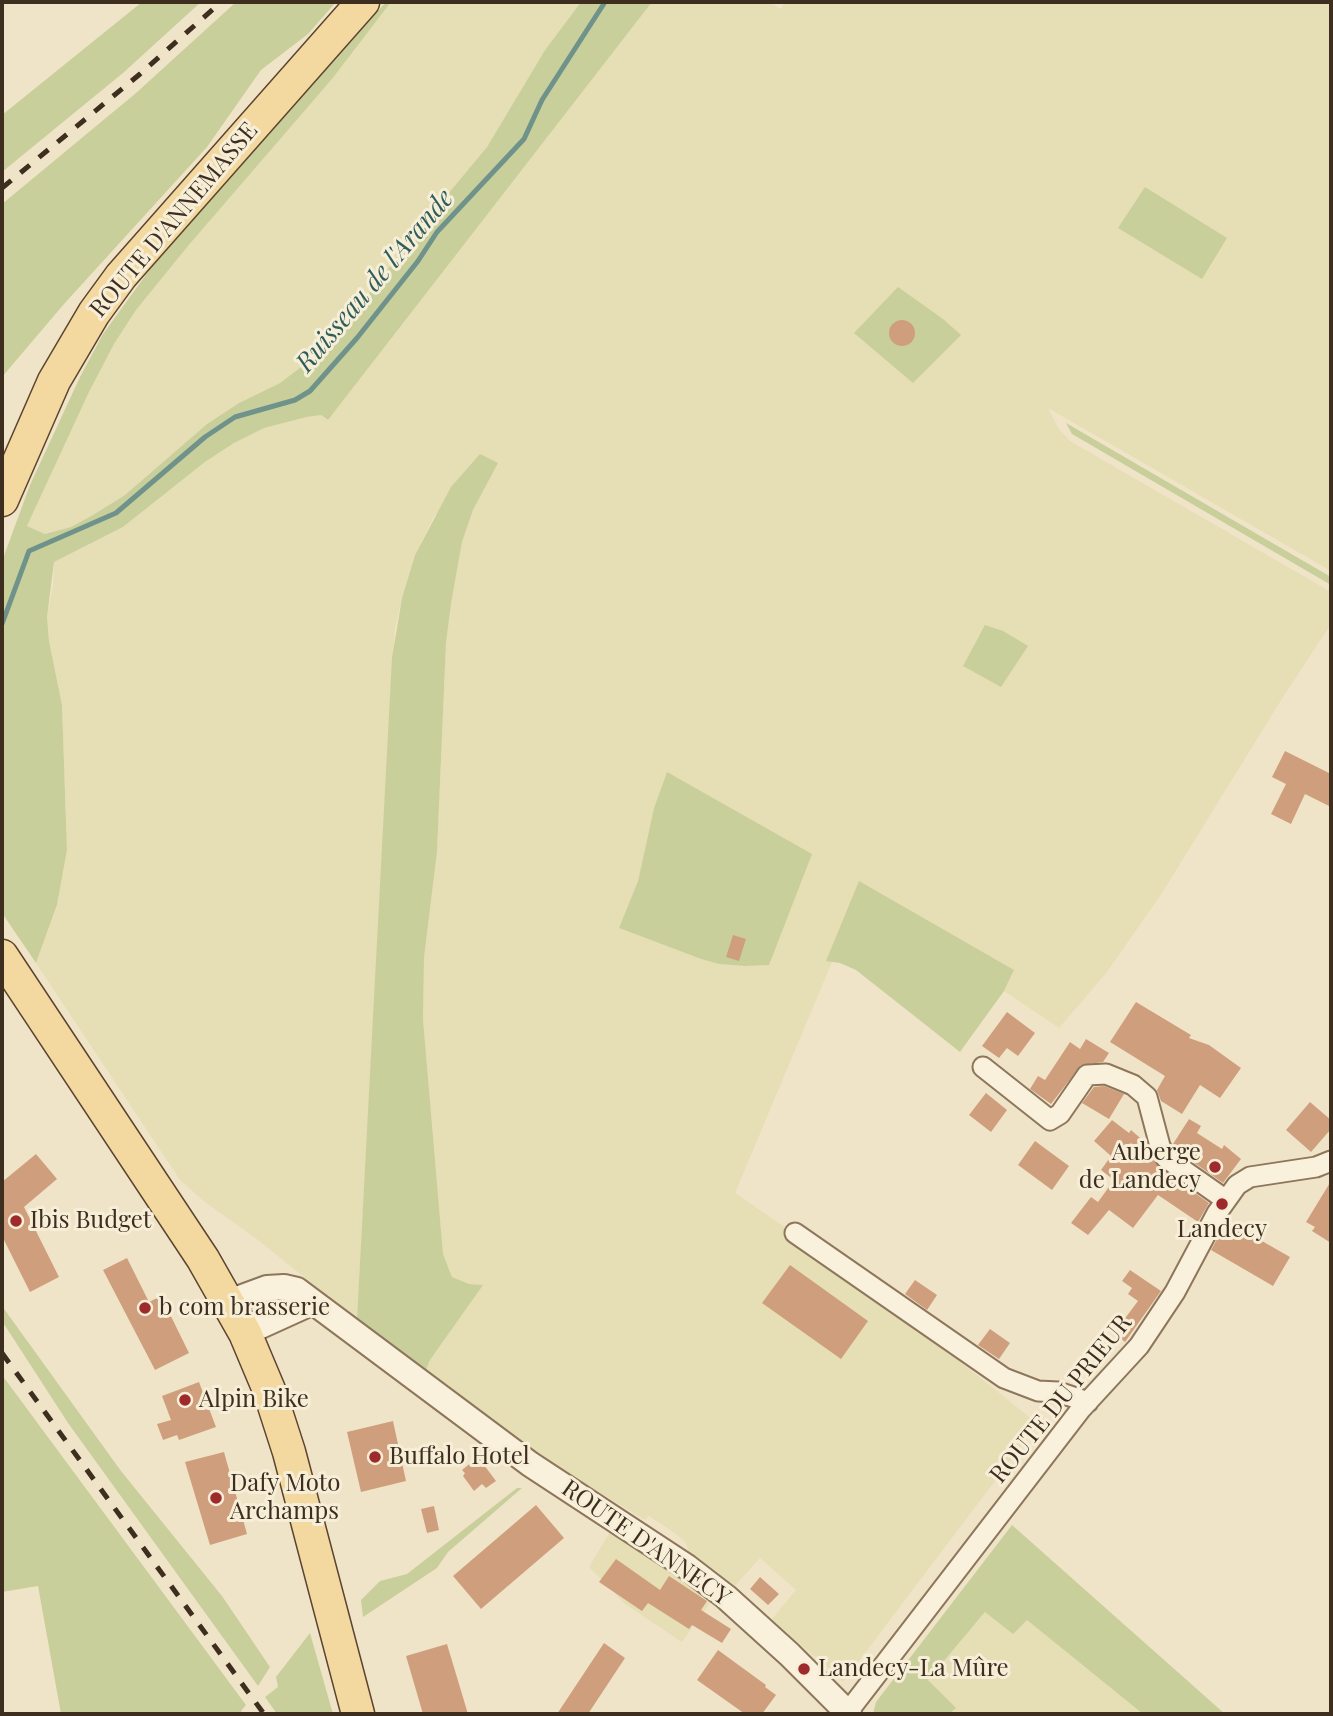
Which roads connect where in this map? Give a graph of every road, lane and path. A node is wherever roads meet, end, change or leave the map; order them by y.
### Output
1 (363, 2) edge
2 (2, 500) edge
3 (2, 956) edge
4 (983, 1067) dead end
5 (1331, 1161) edge
6 (1226, 1200) junction
7 (795, 1233) dead end
8 (229, 1302) junction
9 (311, 1303) junction
10 (245, 1333) junction
11 (1087, 1402) junction
12 (358, 1714) edge
13 (848, 1714) edge

1 - 2 main road, ROUTE D'ANNEMASSE
3 - 8 main road
4 - 6 street
5 - 6 street, ROUTE DU PRIEUR
6 - 11 street, ROUTE DU PRIEUR
7 - 11 street
8 - 9 street, ROUTE D'ANNECY
8 - 10 main road
9 - 10 street
9 - 13 street, ROUTE D'ANNECY
10 - 12 main road
11 - 13 street, ROUTE DU PRIEUR

